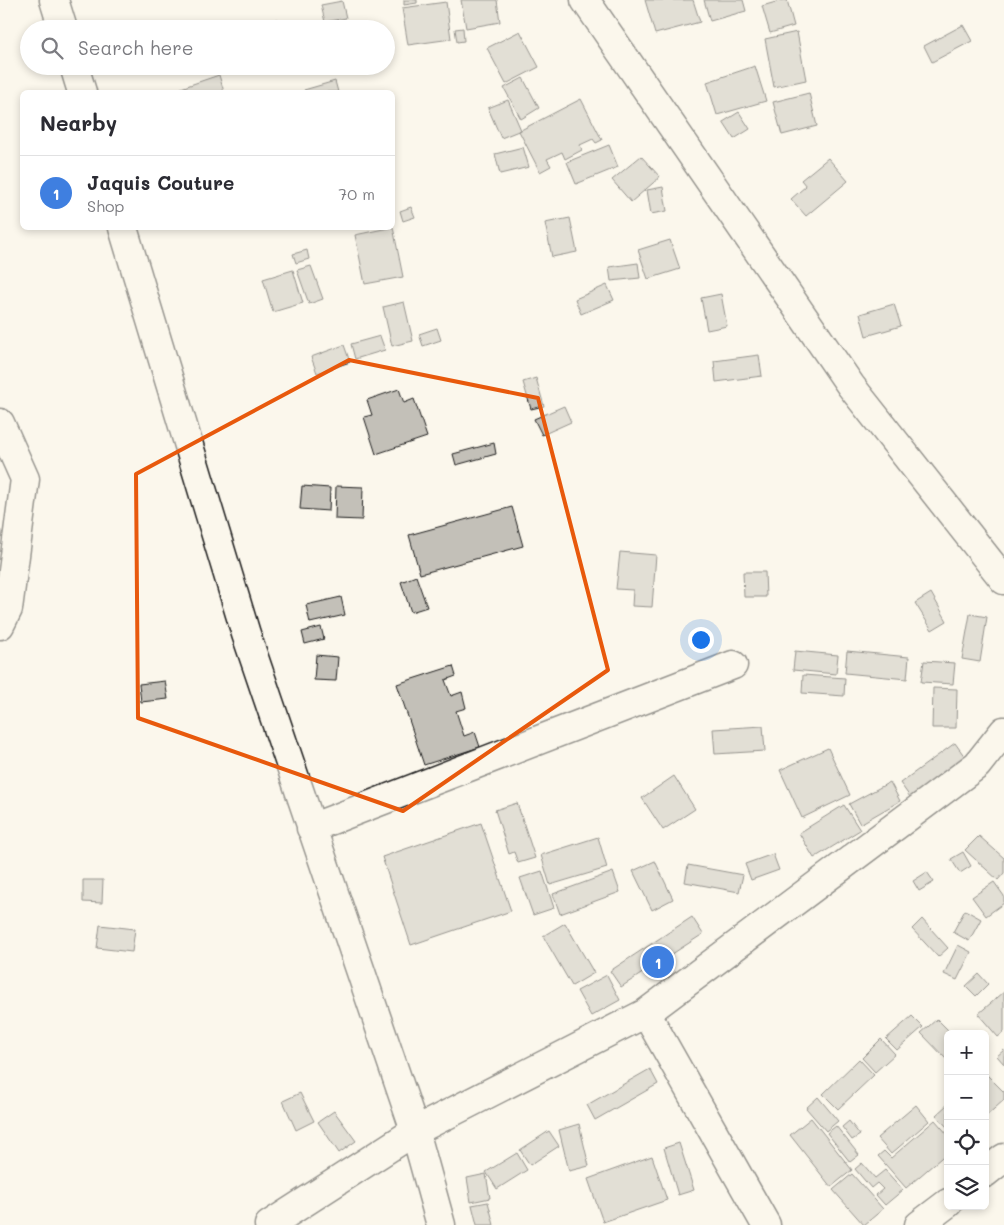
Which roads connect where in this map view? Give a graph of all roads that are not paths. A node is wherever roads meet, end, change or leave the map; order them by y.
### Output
1 (54, 0) edge
2 (585, 0) edge
3 (60, 20) edge
4 (77, 75) edge
5 (81, 90) edge
6 (124, 230) edge
7 (0, 423) edge
8 (1004, 580) edge
9 (0, 624) edge
10 (733, 665) dead end
11 (1004, 731) edge
12 (311, 828) junction
13 (646, 1013) junction
14 (415, 1131) junction
15 (1004, 1158) edge
16 (989, 1170) edge
17 (944, 1206) edge
18 (269, 1225) edge
19 (442, 1225) edge
20 (766, 1225) edge
21 (919, 1225) edge

1 - 3 street
2 - 8 street
4 - 5 street
6 - 12 street
7 - 9 street
10 - 12 street
11 - 13 street
12 - 14 street
13 - 14 street
13 - 20 street
14 - 18 street
14 - 19 street
15 - 16 street
17 - 21 street

